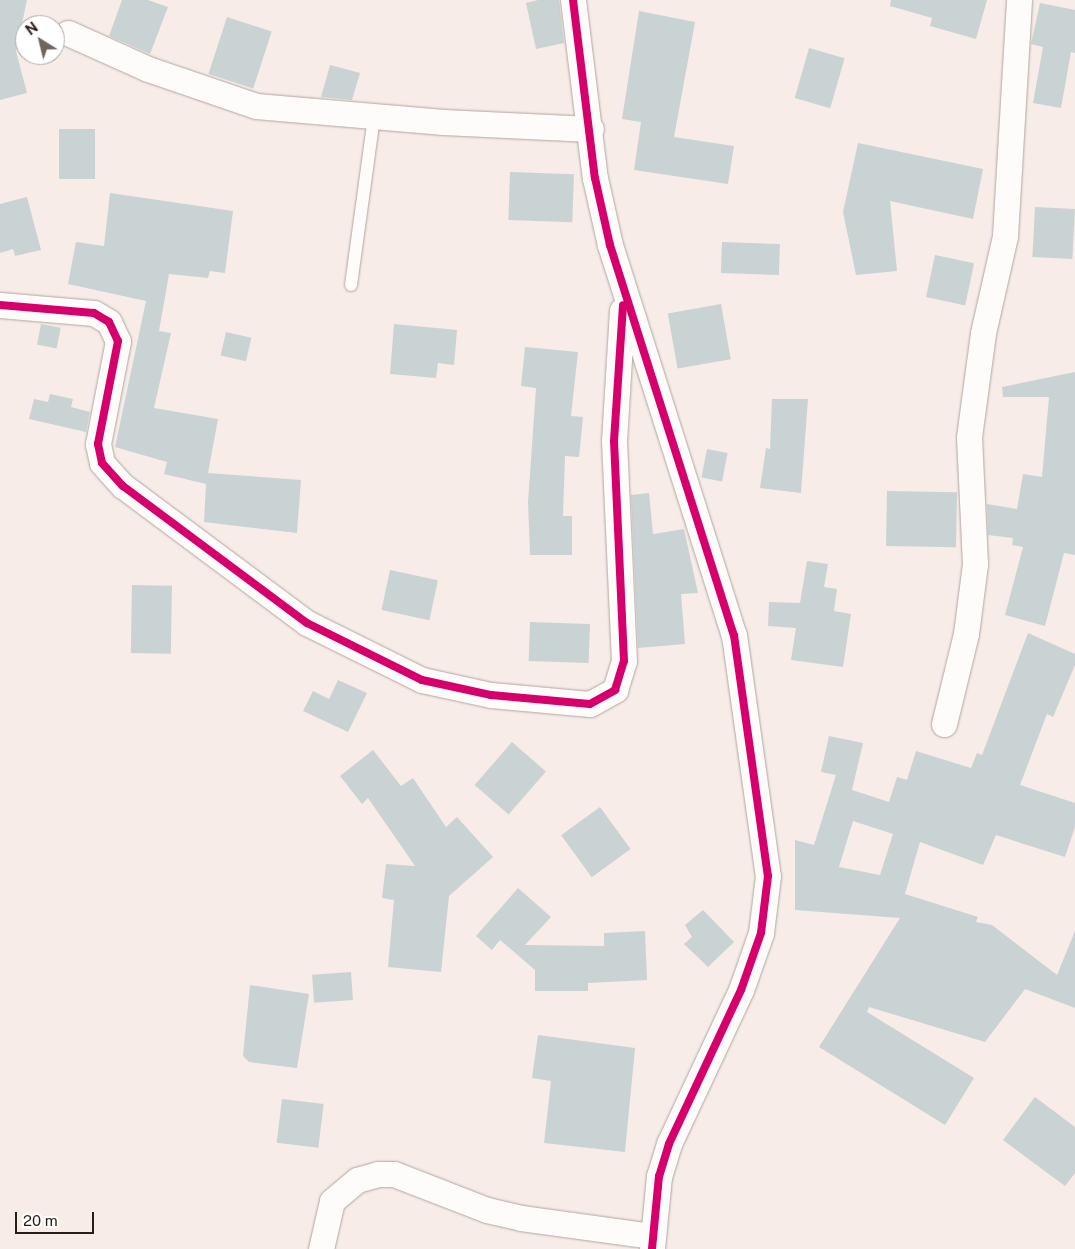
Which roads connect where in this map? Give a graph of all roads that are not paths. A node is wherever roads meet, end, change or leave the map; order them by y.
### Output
1 (573, 0) edge
2 (1019, 0) edge
3 (68, 33) dead end
4 (374, 117) junction
5 (591, 128) junction
6 (351, 285) dead end
7 (623, 295) junction
8 (0, 305) edge
9 (944, 724) dead end
10 (652, 1242) edge
11 (321, 1249) edge

1 - 5 street
2 - 9 street
3 - 4 street
4 - 5 street
4 - 6 lane
5 - 7 street
7 - 8 street
7 - 10 street
10 - 11 street

